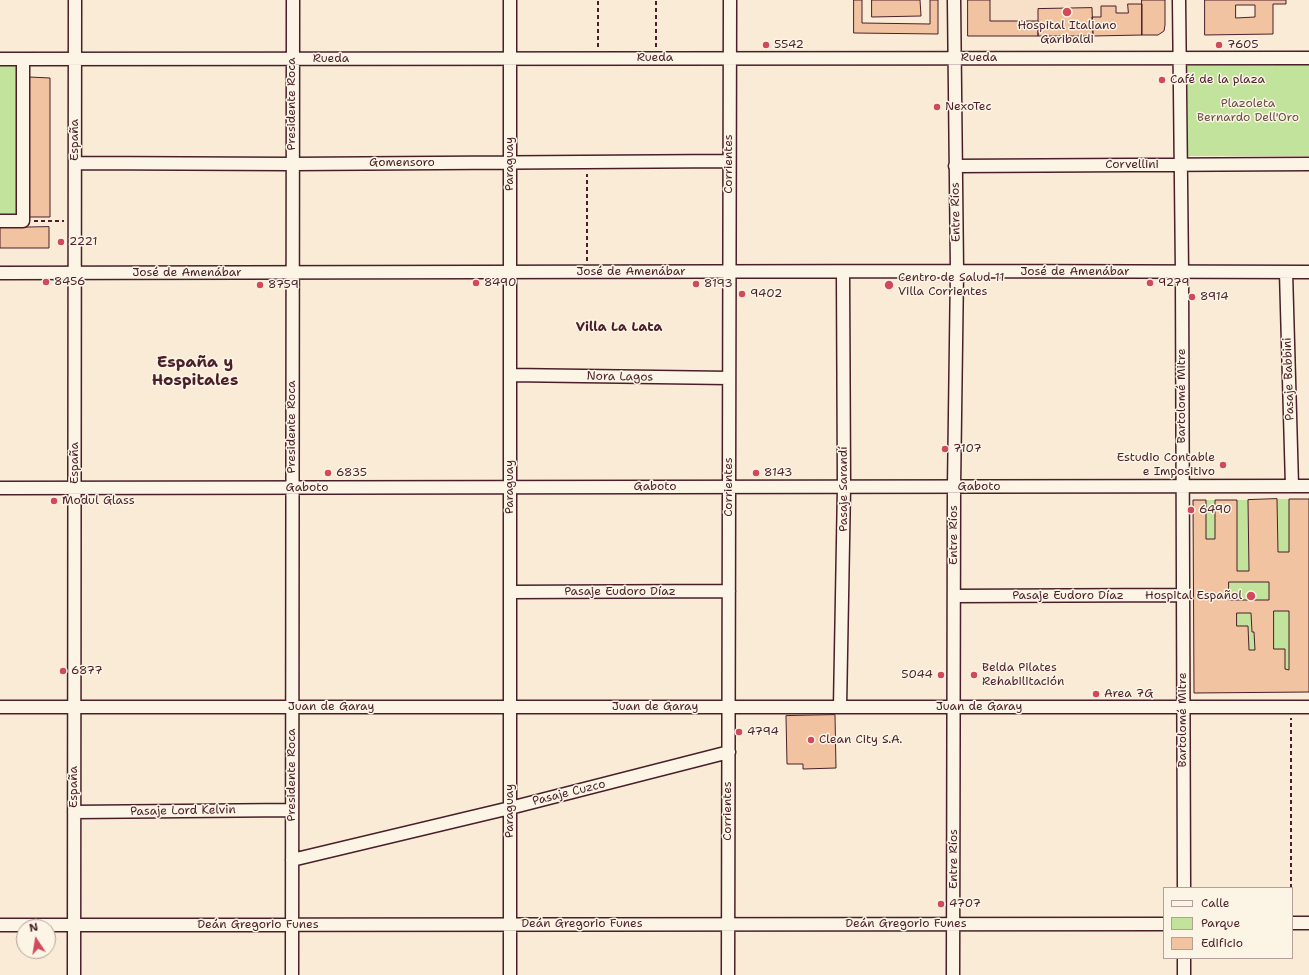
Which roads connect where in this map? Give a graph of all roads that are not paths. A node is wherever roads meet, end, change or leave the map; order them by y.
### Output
1 (75, 0) edge
2 (293, 0) edge
3 (510, 0) edge
4 (730, 0) edge
5 (954, 0) edge
6 (1179, 0) edge
7 (730, 58) junction
8 (954, 58) junction
9 (1178, 58) junction
10 (1309, 58) edge
11 (0, 59) edge
12 (23, 59) junction
13 (75, 59) junction
14 (293, 59) junction
15 (510, 59) junction
16 (729, 161) junction
17 (75, 163) junction
18 (511, 163) junction
19 (292, 164) junction
20 (1180, 164) junction
21 (1309, 164) edge
22 (955, 166) junction
23 (0, 221) edge
24 (956, 271) junction
25 (510, 272) junction
26 (730, 272) junction
27 (843, 272) junction
28 (1182, 272) junction
29 (1286, 272) junction
30 (1309, 272) edge
31 (75, 273) junction
32 (292, 273) junction
33 (0, 274) edge
34 (510, 375) junction
35 (729, 378) junction
36 (1292, 486) junction
37 (1309, 486) edge
38 (729, 487) junction
39 (844, 487) junction
40 (954, 487) junction
41 (1182, 487) junction
42 (0, 488) edge
43 (74, 488) junction
44 (292, 488) junction
45 (510, 488) junction
46 (729, 591) junction
47 (510, 592) junction
48 (1183, 595) junction
49 (954, 596) junction
50 (0, 707) edge
51 (74, 707) junction
52 (292, 707) junction
53 (510, 707) junction
54 (729, 707) junction
55 (840, 707) junction
56 (954, 707) junction
57 (1183, 707) junction
58 (1309, 707) edge
59 (728, 752) junction
60 (510, 808) junction
61 (292, 810) junction
62 (74, 812) junction
63 (292, 860) junction
64 (1184, 887) edge
65 (292, 924) junction
66 (510, 924) junction
67 (728, 924) junction
68 (953, 924) junction
69 (1163, 924) edge
70 (1293, 924) edge
71 (1309, 924) edge
72 (0, 925) edge
73 (74, 925) junction
74 (1184, 959) edge
75 (74, 975) edge
76 (292, 975) edge
77 (510, 975) edge
78 (728, 975) edge
79 (953, 975) edge
80 (1184, 975) edge

1 - 13 street, España
2 - 14 street, Presidente Roca
3 - 15 street, Paraguay
4 - 7 street, Corrientes
5 - 8 street, Entre Ríos
6 - 9 street, Bartolomé Mitre
7 - 8 street, Rueda
7 - 15 street, Rueda
7 - 16 street, Corrientes
8 - 9 street, Rueda
8 - 22 street, Entre Ríos
9 - 10 street, Rueda
9 - 20 street, Bartolomé Mitre
11 - 12 street, Rueda
12 - 13 street, Rueda
12 - 23 street
13 - 14 street, Rueda
13 - 17 street, España
14 - 15 street, Rueda
14 - 19 street, Presidente Roca
15 - 18 street, Paraguay
16 - 18 street, Gomensoro
16 - 26 street, Corrientes
17 - 19 street, Gomensoro
17 - 31 street, España
18 - 19 street, Gomensoro
18 - 25 street, Paraguay
19 - 32 street, Presidente Roca
20 - 21 street, Corvellini
20 - 22 street, Corvellini
20 - 28 street, Bartolomé Mitre
22 - 24 street, Entre Ríos
24 - 27 street, José de Amenábar
24 - 28 street, José de Amenábar
24 - 40 street, Entre Ríos
25 - 26 street, José de Amenábar
25 - 32 street, José de Amenábar
25 - 34 street, Paraguay
26 - 27 street, José de Amenábar
26 - 35 street, Corrientes
27 - 39 street, Pasaje Sarandí
28 - 29 street, José de Amenábar
28 - 41 street, Bartolomé Mitre
29 - 30 street, José de Amenábar
29 - 36 street, Pasaje Babbini
31 - 32 street, José de Amenábar
31 - 33 street, José de Amenábar
31 - 43 street, España
32 - 44 street, Presidente Roca
34 - 35 street, Nora Lagos
34 - 45 street, Paraguay
35 - 38 street, Corrientes
36 - 37 street, Gaboto
36 - 41 street, Gaboto
38 - 39 street, Gaboto
38 - 45 street, Gaboto
38 - 46 street, Corrientes
39 - 40 street, Gaboto
39 - 55 street, Pasaje Sarandí
40 - 41 street, Gaboto
40 - 49 street, Entre Ríos
41 - 48 street, Bartolomé Mitre
42 - 43 street, Gaboto
43 - 44 street, Gaboto
43 - 51 street, España
44 - 45 street, Gaboto
44 - 52 street, Presidente Roca
45 - 47 street, Paraguay
46 - 47 street, Pasaje Eudoro Díaz
46 - 54 street, Corrientes
47 - 53 street, Paraguay
48 - 49 street, Pasaje Eudoro Díaz
48 - 57 street, Bartolomé Mitre
49 - 56 street, Entre Ríos
50 - 51 street, Juan de Garay
51 - 52 street, Juan de Garay
51 - 62 street, España
52 - 53 street, Juan de Garay
52 - 61 street, Presidente Roca
53 - 54 street, Juan de Garay
53 - 60 street, Paraguay
54 - 55 street, Juan de Garay
54 - 59 street, Corrientes
55 - 56 street, Juan de Garay
56 - 57 street, Juan de Garay
56 - 68 street, Entre Ríos
57 - 58 street, Juan de Garay
57 - 64 street, Bartolomé Mitre
59 - 60 street, Pasaje Cuzco
59 - 67 street, Corrientes
60 - 63 street, Pasaje Cuzco
60 - 66 street, Paraguay
61 - 62 street, Pasaje Lord Kelvin
61 - 63 street, Presidente Roca
62 - 73 street, España
63 - 65 street, Presidente Roca
65 - 66 street, Deán Gregorio Funes
65 - 73 street, Deán Gregorio Funes
65 - 76 street, Presidente Roca
66 - 67 street, Deán Gregorio Funes
66 - 77 street, Paraguay
67 - 68 street, Deán Gregorio Funes
67 - 78 street, Corrientes
68 - 69 street, Deán Gregorio Funes
68 - 79 street, Entre Ríos
70 - 71 street
72 - 73 street, Deán Gregorio Funes
73 - 75 street, España
74 - 80 street

